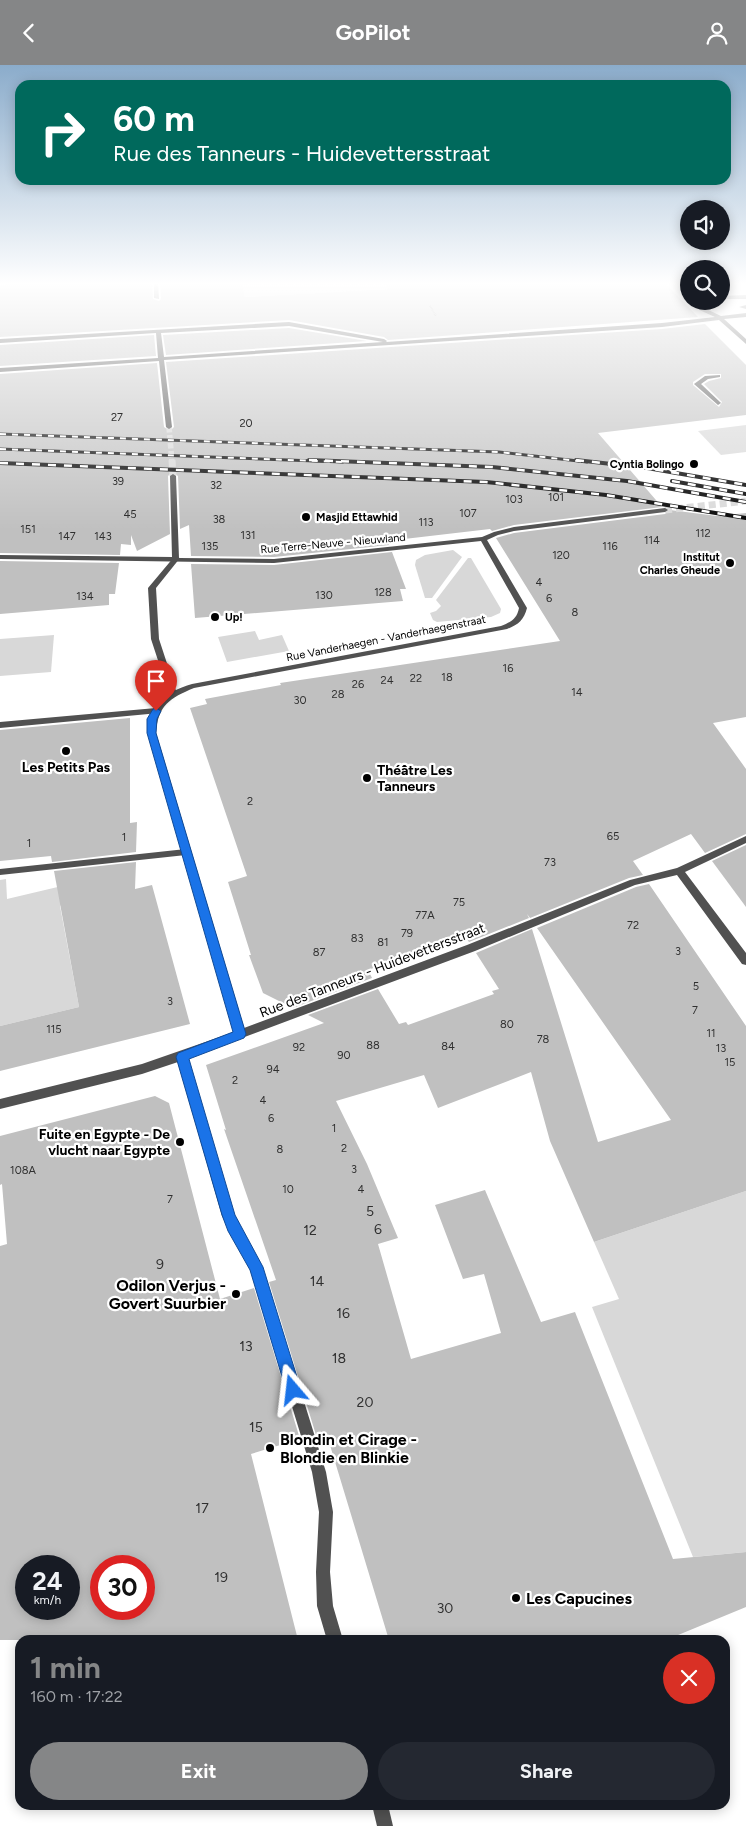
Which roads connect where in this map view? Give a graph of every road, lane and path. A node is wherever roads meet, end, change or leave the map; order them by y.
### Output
1 (70, 365) edge
2 (161, 365) edge
3 (0, 370) edge
4 (718, 376) dead end
5 (718, 403) dead end
6 (169, 427) tunnel mouth
7 (173, 476) tunnel mouth
8 (665, 511) tunnel mouth
9 (483, 539) junction
10 (0, 557) edge
11 (176, 559) junction
12 (170, 697) junction
13 (156, 711) junction
14 (0, 725) edge
15 (746, 839) edge
16 (186, 852) junction
17 (679, 871) junction
18 (0, 873) edge
19 (746, 961) edge
20 (240, 1034) junction
21 (182, 1057) junction
22 (0, 1104) edge
23 (334, 1635) edge
24 (381, 1810) edge
25 (385, 1826) edge

1 - 3 street
2 - 6 street
4 - 5 street
7 - 11 street
8 - 9 street, Rue Terre-Neuve - Nieuwland
9 - 11 street, Rue Terre-Neuve - Nieuwland
9 - 12 street, Rue Vanderhaegen - Vanderhaegenstraat
10 - 11 street, Rue Terre-Neuve - Nieuwland
11 - 12 street
12 - 13 street
13 - 14 street
13 - 16 street
15 - 17 street, Rue des Tanneurs - Huidevettersstraat
16 - 18 street
16 - 20 street
17 - 19 street
17 - 20 street, Rue des Tanneurs - Huidevettersstraat
20 - 21 street, Rue des Tanneurs - Huidevettersstraat
21 - 22 street, Rue des Tanneurs - Huidevettersstraat
21 - 23 street
24 - 25 street

